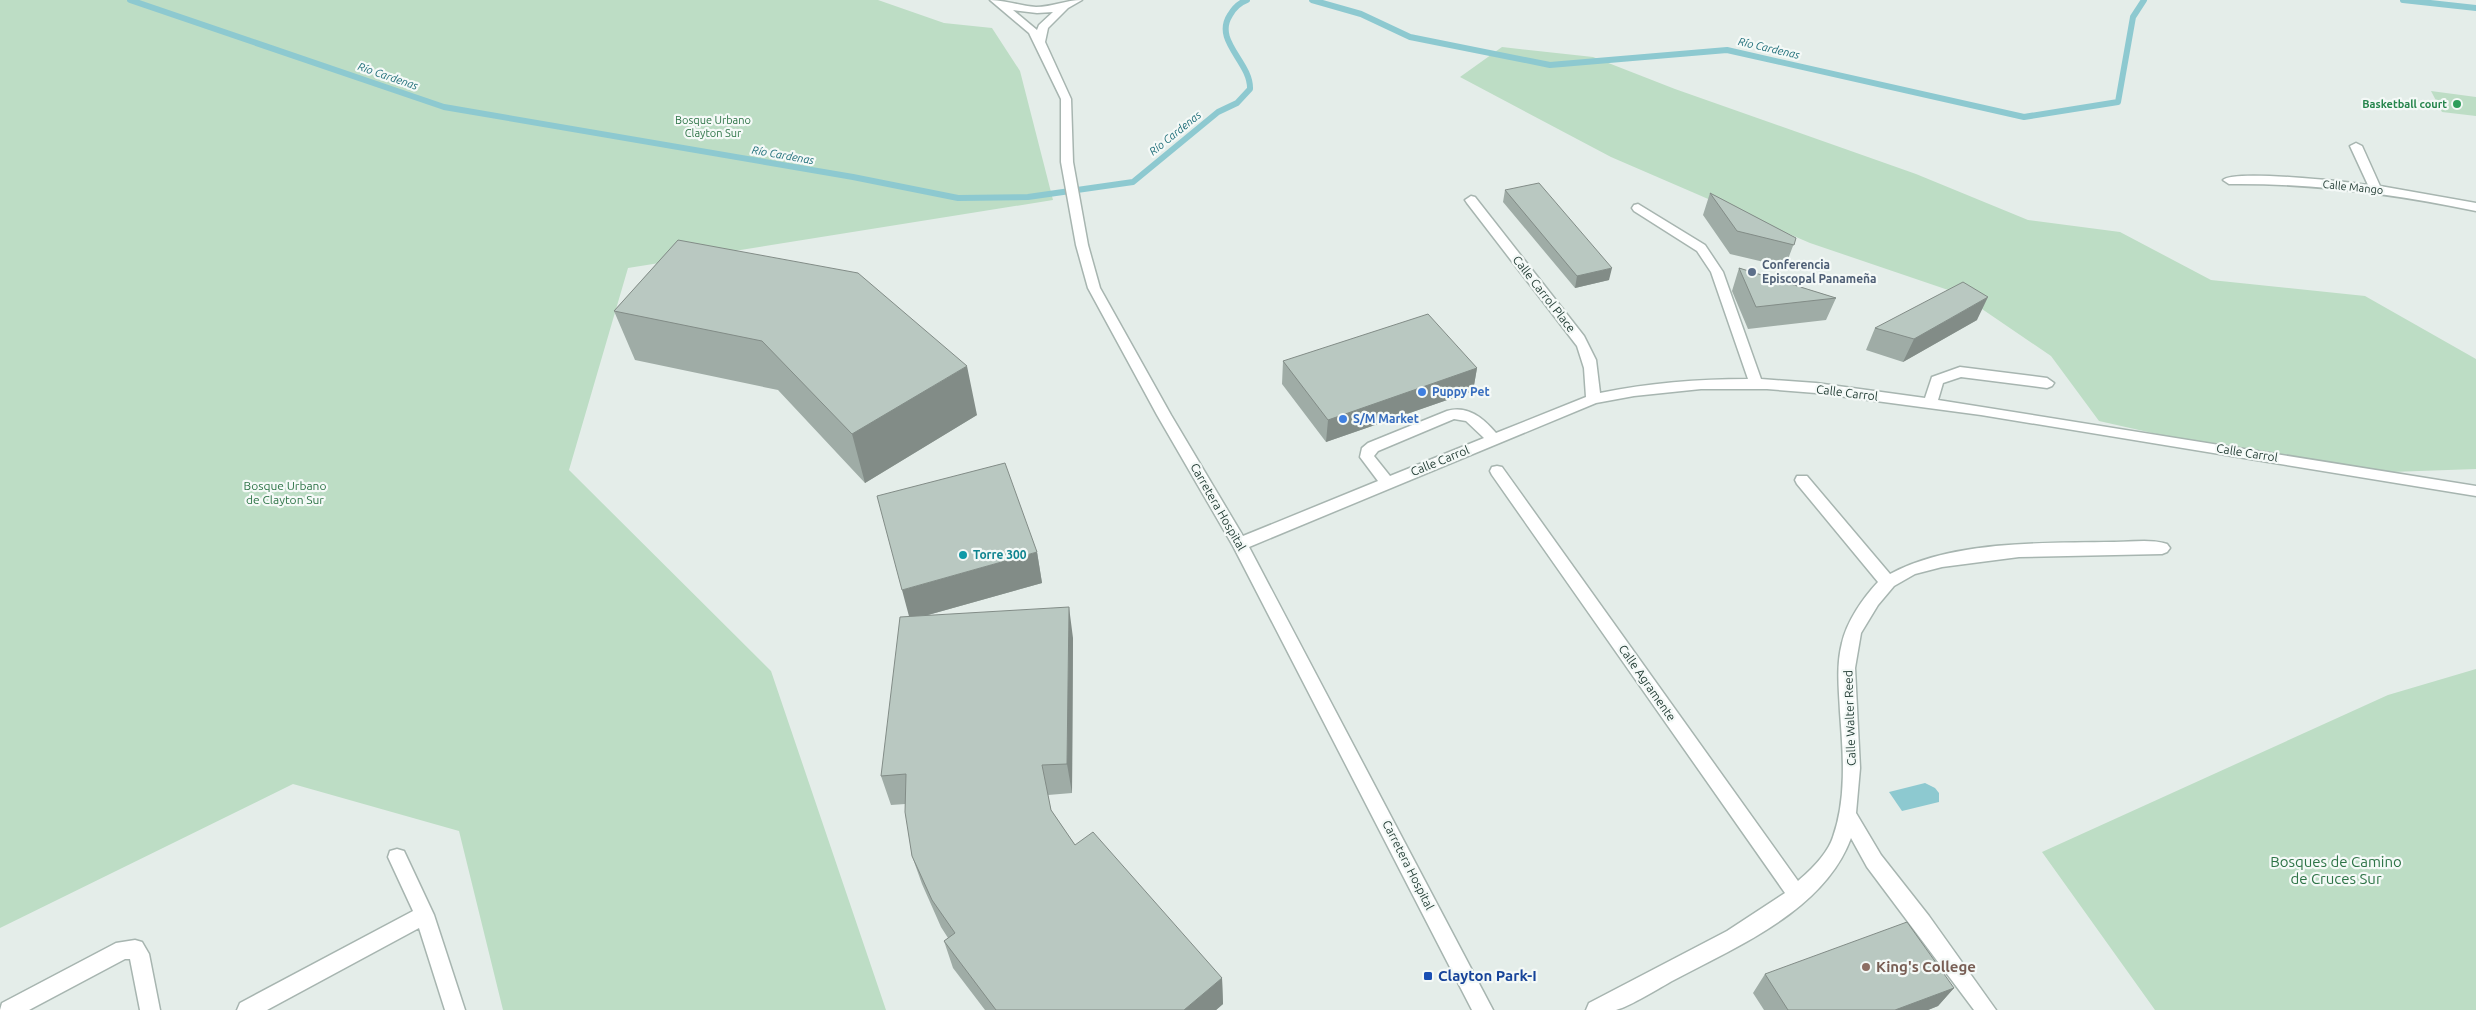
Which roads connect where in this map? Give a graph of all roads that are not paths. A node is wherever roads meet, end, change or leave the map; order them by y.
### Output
1 (1077, 0) edge
2 (999, 2) edge
3 (1065, 6) junction
4 (1024, 22) junction
5 (1040, 42) junction
6 (2356, 146) dead end
7 (2229, 180) dead end
8 (2375, 188) junction
9 (1470, 200) dead end
10 (2476, 207) edge
11 (1638, 208) dead end
12 (2047, 383) dead end
13 (1756, 384) junction
14 (1593, 399) junction
15 (1930, 403) junction
16 (1493, 440) junction
17 (1497, 471) dead end
18 (1802, 480) dead end
19 (1386, 483) junction
20 (2476, 491) edge
21 (1240, 544) junction
22 (2162, 548) dead end
23 (1888, 582) junction
24 (1847, 814) junction
25 (397, 857) dead end
26 (1797, 895) junction
27 (424, 916) junction
28 (150, 1009) dead end
29 (9, 1010) edge
30 (247, 1010) edge
31 (454, 1010) edge
32 (1483, 1010) edge
33 (1596, 1010) edge
34 (1986, 1010) edge

1 - 3 street
2 - 3 street
2 - 4 street, Carretera Hospital
3 - 4 street
3 - 5 street
4 - 5 street, Carretera Hospital
5 - 21 street, Carretera Hospital
6 - 8 street
7 - 8 street, Calle Mango
8 - 10 street, Calle Mango
9 - 14 street, Calle Carrol Place
11 - 13 street
12 - 15 street
13 - 14 street, Calle Carrol
13 - 15 street, Calle Carrol
14 - 16 street, Calle Carrol
15 - 20 street, Calle Carrol
16 - 19 street, Calle Carrol
16 - 19 street
17 - 26 street, Calle Agramente
18 - 23 street
19 - 21 street, Calle Carrol
21 - 32 street, Carretera Hospital
22 - 23 street, Calle Walter Reed
23 - 24 street, Calle Walter Reed
24 - 26 street, Calle Walter Reed
24 - 34 street
25 - 27 street
26 - 33 street, Calle Walter Reed
27 - 30 street
27 - 31 street
28 - 29 street

